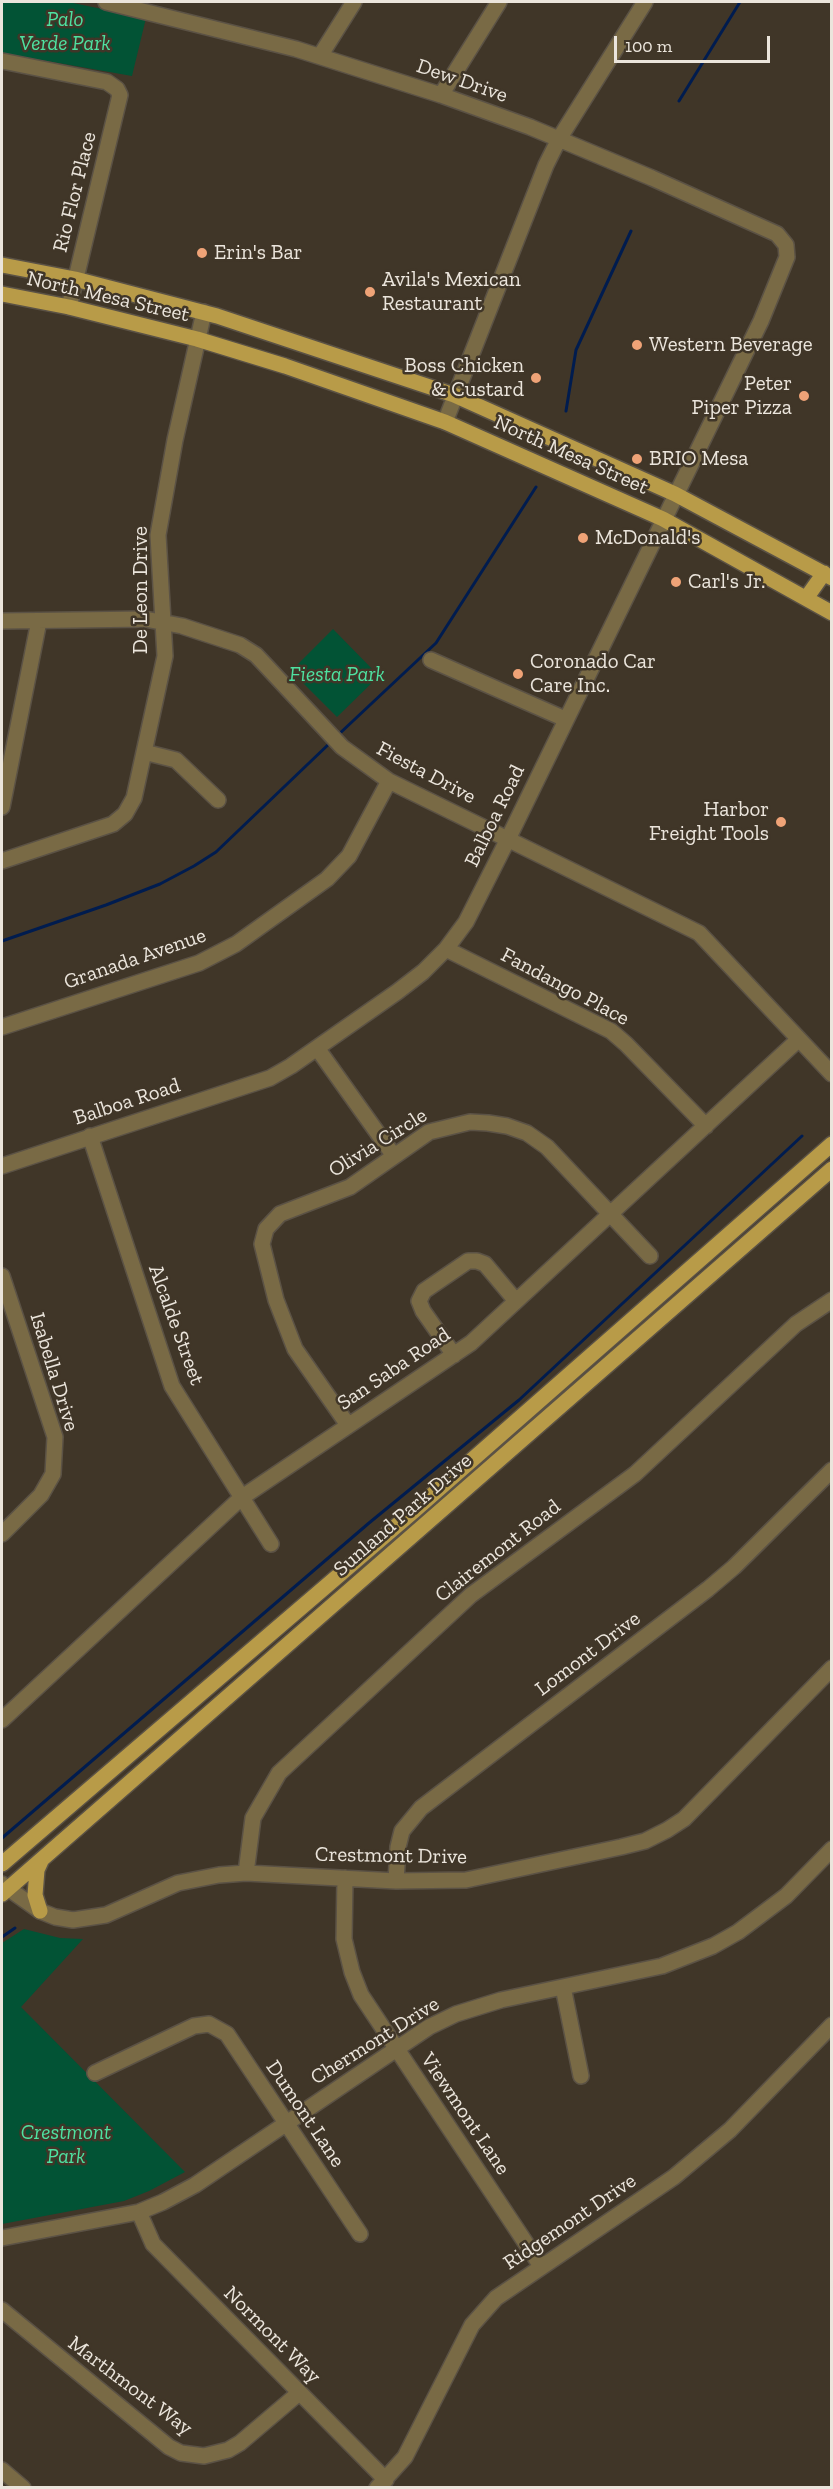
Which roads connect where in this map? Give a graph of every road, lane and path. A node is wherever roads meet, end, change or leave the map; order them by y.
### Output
1 (106, 2) edge
2 (354, 2) edge
3 (499, 2) edge
4 (645, 2) edge
5 (320, 56) junction
6 (2, 61) edge
7 (441, 95) junction
8 (559, 139) junction
9 (786, 245) joint
10 (2, 265) edge
11 (75, 279) junction
12 (2, 294) edge
13 (69, 307) junction
14 (204, 312) junction
15 (197, 339) junction
16 (454, 395) junction
17 (445, 422) junction
18 (675, 494) junction
19 (663, 519) junction
20 (828, 576) edge
21 (807, 597) junction
22 (831, 613) edge
23 (2, 621) edge
24 (39, 621) junction
25 (164, 621) junction
26 (431, 660) dead end
27 (566, 719) junction
28 (144, 752) junction
29 (389, 781) junction
30 (218, 800) dead end
31 (2, 807) edge
32 (507, 839) junction
33 (2, 861) edge
34 (446, 949) junction
35 (2, 1027) edge
36 (799, 1039) junction
37 (317, 1048) junction
38 (831, 1074) edge
39 (706, 1126) junction
40 (831, 1129) edge
41 (90, 1136) junction
42 (831, 1144) edge
43 (394, 1156) junction
44 (817, 1157) junction
45 (2, 1166) edge
46 (831, 1169) edge
47 (611, 1213) junction
48 (650, 1256) dead end
49 (2, 1276) edge
50 (831, 1300) edge
51 (516, 1301) junction
52 (453, 1355) junction
53 (348, 1425) junction
54 (831, 1470) edge
55 (242, 1498) junction
56 (2, 1534) edge
57 (271, 1544) dead end
58 (831, 1668) edge
59 (2, 1720) edge
60 (831, 1848) edge
61 (44, 1856) junction
62 (2, 1864) edge
63 (246, 1873) junction
64 (345, 1878) junction
65 (396, 1881) junction
66 (3, 1888) edge
67 (40, 1911) junction
68 (563, 1987) junction
69 (831, 2025) edge
70 (397, 2049) junction
71 (95, 2073) dead end
72 (581, 2076) dead end
73 (286, 2123) junction
74 (139, 2212) junction
75 (360, 2234) dead end
76 (2, 2238) edge
77 (541, 2266) junction
78 (2, 2310) edge
79 (299, 2393) junction
80 (2, 2470) edge
81 (382, 2484) edge
82 (23, 2487) edge

1 - 5 street, Dew Drive
2 - 5 street
3 - 7 street
4 - 8 street
5 - 7 street, Dew Drive
6 - 11 street, Rio Flor Place
7 - 8 street, Dew Drive
8 - 9 street, Dew Drive
8 - 16 street
9 - 18 street, Balboa Road
10 - 11 main road, North Mesa Street
11 - 13 street, Rio Flor Place
11 - 14 main road, North Mesa Street
12 - 13 main road, North Mesa Street
13 - 15 main road, North Mesa Street
14 - 15 street, De Leon Drive
14 - 16 main road, North Mesa Street
15 - 17 main road, North Mesa Street
15 - 25 street, De Leon Drive
16 - 17 street
16 - 18 main road, North Mesa Street
17 - 19 main road, North Mesa Street
18 - 19 street, Balboa Road
18 - 20 main road, North Mesa Street
19 - 21 main road, North Mesa Street
19 - 27 street, Balboa Road
20 - 21 main road
21 - 22 main road, North Mesa Street
23 - 24 street, Fiesta Drive
24 - 25 street, Fiesta Drive
24 - 31 street
25 - 28 street, De Leon Drive
25 - 29 street, Fiesta Drive
26 - 27 street
27 - 32 street, Balboa Road
28 - 30 street
28 - 33 street, De Leon Drive
29 - 32 street, Fiesta Drive
29 - 35 street, Granada Avenue
32 - 34 street, Balboa Road
32 - 36 street, Fiesta Drive
34 - 37 street, Balboa Road
34 - 39 street, Fandango Place
36 - 38 street, Fiesta Drive
36 - 39 street, San Saba Road
37 - 41 street, Balboa Road
37 - 43 street
39 - 47 street, San Saba Road
40 - 44 main road
41 - 45 street, Balboa Road
41 - 55 street, Alcalde Street
42 - 44 main road, Sunland Park Drive
43 - 47 street, Olivia Circle
43 - 53 street, Olivia Circle
44 - 62 main road, Sunland Park Drive
46 - 61 main road, Sunland Park Drive
47 - 48 street, Olivia Circle
47 - 51 street, San Saba Road
49 - 56 street, Isabella Drive
50 - 63 street, Clairemont Road
51 - 52 street, San Saba Road
51 - 52 street
52 - 53 street, San Saba Road
53 - 55 street, San Saba Road
54 - 65 street, Lomont Drive
55 - 57 street, Alcalde Street
55 - 59 street, San Saba Road
58 - 65 street, Crestmont Drive
60 - 68 street, Chermont Drive
61 - 66 main road, Sunland Park Drive
61 - 67 main road
63 - 64 street, Crestmont Drive
63 - 67 street, Crestmont Drive
64 - 65 street, Crestmont Drive
64 - 70 street, Viewmont Lane
66 - 67 street, Crestmont Drive
68 - 70 street, Chermont Drive
68 - 72 street
69 - 77 street, Ridgemont Drive
70 - 73 street, Chermont Drive
70 - 77 street, Viewmont Lane
71 - 73 street, Dumont Lane
73 - 74 street, Chermont Drive
73 - 75 street, Dumont Lane
74 - 76 street, Chermont Drive
74 - 79 street, Normont Way
77 - 81 street, Ridgemont Drive
78 - 79 street, Marthmont Way
79 - 81 street, Normont Way
80 - 82 street

